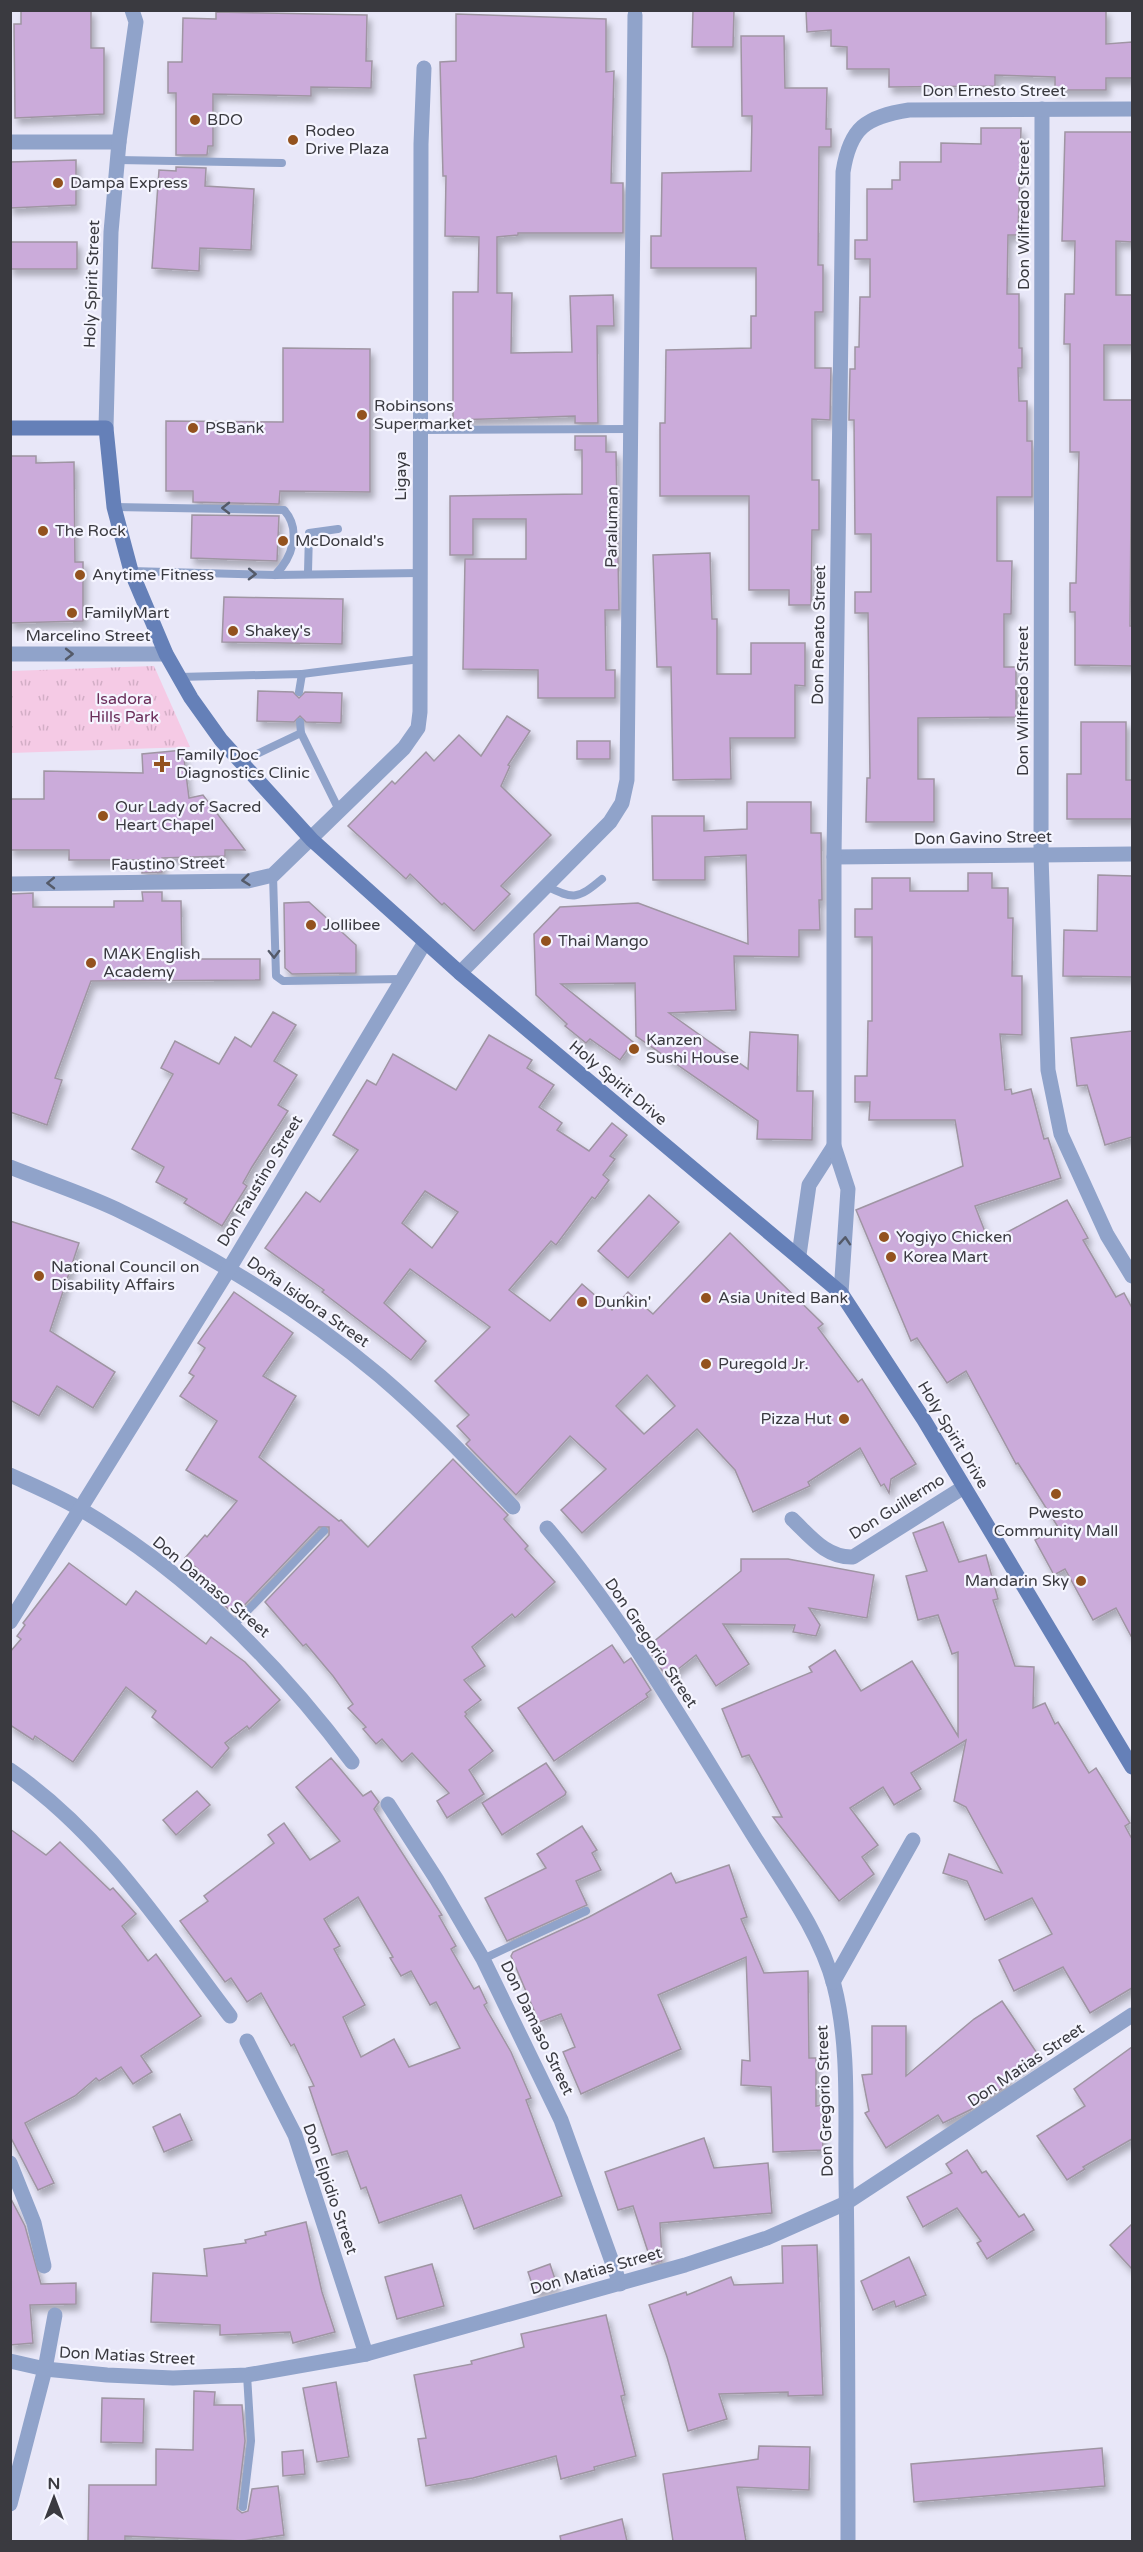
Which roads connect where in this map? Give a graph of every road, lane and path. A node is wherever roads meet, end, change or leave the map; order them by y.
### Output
1 (138, 14) edge
2 (635, 15) dead end
3 (424, 68) dead end
4 (1042, 109) junction
5 (1132, 109) edge
6 (860, 128) joint
7 (10, 142) edge
8 (119, 142) junction
9 (118, 160) junction
10 (282, 163) dead end
11 (10, 428) edge
12 (106, 428) junction
13 (631, 429) junction
14 (420, 430) junction
15 (114, 507) junction
16 (338, 529) dead end
17 (131, 571) junction
18 (308, 572) junction
19 (420, 573) junction
20 (275, 575) junction
21 (10, 654) edge
22 (166, 654) junction
23 (420, 658) junction
24 (302, 674) junction
25 (178, 677) junction
26 (299, 692) dead end
27 (300, 722) dead end
28 (301, 733) junction
29 (240, 762) junction
30 (339, 810) junction
31 (312, 840) junction
32 (1132, 854) edge
33 (1041, 855) junction
34 (834, 857) junction
35 (273, 875) junction
36 (602, 879) dead end
37 (10, 884) edge
38 (546, 886) junction
39 (425, 942) junction
40 (460, 973) junction
41 (400, 980) junction
42 (834, 1146) junction
43 (10, 1167) edge
44 (799, 1255) junction
45 (229, 1269) junction
46 (1132, 1276) edge
47 (841, 1293) junction
48 (10, 1475) edge
49 (964, 1487) junction
50 (513, 1507) dead end
51 (80, 1509) junction
52 (792, 1519) dead end
53 (547, 1528) dead end
54 (324, 1531) dead end
55 (10, 1623) edge
56 (234, 1625) junction
57 (352, 1762) dead end
58 (1132, 1767) edge
59 (10, 1770) edge
60 (388, 1804) dead end
61 (913, 1840) dead end
62 (586, 1911) dead end
63 (483, 1959) junction
64 (833, 1982) junction
65 (1132, 2015) edge
66 (230, 2016) dead end
67 (247, 2041) dead end
68 (10, 2163) edge
69 (846, 2203) junction
70 (44, 2266) dead end
71 (620, 2284) junction
72 (56, 2315) dead end
73 (366, 2354) junction
74 (10, 2361) edge
75 (45, 2369) junction
76 (247, 2375) junction
77 (10, 2504) edge
78 (243, 2507) dead end
79 (848, 2541) edge

1 - 8 street, Holy Spirit Street
2 - 13 street, Paraluman
3 - 14 street, Ligaya
4 - 5 street, Don Ernesto Street
4 - 6 street, Don Ernesto Street
4 - 33 street, Don Wilfredo Street
6 - 34 street, Don Renato Street
7 - 8 street
8 - 9 street, Holy Spirit Street
9 - 10 lane
9 - 12 street, Holy Spirit Street
11 - 12 main road
12 - 15 main road, Holy Spirit Drive
13 - 14 lane
13 - 38 street, Paraluman
14 - 19 street, Ligaya
15 - 17 main road, Holy Spirit Drive
20 -> 15 lane
16 - 18 lane
17 -> 20 lane
17 - 22 main road, Holy Spirit Drive
18 - 19 lane
18 - 20 lane
19 - 23 street, Ligaya
21 -> 22 street, Marcelino Street
22 - 25 main road, Holy Spirit Drive
23 - 24 lane
23 - 30 street, Ligaya
24 - 25 lane
24 - 26 lane
25 - 29 main road, Holy Spirit Drive
27 - 28 lane
28 - 29 lane
28 - 30 lane
29 - 31 main road, Holy Spirit Drive
30 - 31 street, Ligaya
31 - 35 street
31 - 39 main road, Holy Spirit Drive
32 - 33 street, Don Gavino Street
33 - 34 street, Don Gavino Street
33 - 46 street, Don Wilfredo Street
34 - 42 street, Don Renato Street
35 -> 37 street, Faustino Street
35 -> 41 lane
36 - 38 lane
38 - 40 street, Paraluman
39 - 40 main road, Holy Spirit Drive
39 - 41 street, Don Faustino Street
40 - 44 main road, Holy Spirit Drive
41 - 45 street, Don Faustino Street
42 - 44 street
47 -> 42 street, Don Renato Street
43 - 45 street, Doña Isidora Street
44 - 47 main road, Holy Spirit Drive
45 - 50 street, Doña Isidora Street
45 - 51 street, Don Faustino Street
47 - 49 main road, Holy Spirit Drive
48 - 51 street, Don Damaso Street
49 - 52 street, Don Guillermo
49 - 58 main road, Holy Spirit Drive
51 - 55 street, Don Faustino Street
51 - 56 street, Don Damaso Street
53 - 64 street, Don Gregorio Street
54 - 56 lane
56 - 57 street, Don Damaso Street
59 - 66 street
60 - 63 street, Don Damaso Street
61 - 64 street
62 - 63 lane
63 - 71 street, Don Damaso Street
64 - 69 street, Don Gregorio Street
65 - 69 street, Don Matias Street
67 - 73 street, Don Elpidio Street
68 - 70 street
69 - 71 street, Don Matias Street
69 - 79 street, Don Gregorio Street
71 - 73 street, Don Matias Street
72 - 75 street
73 - 76 street, Don Matias Street
74 - 75 street, Don Matias Street
75 - 76 street, Don Matias Street
75 - 77 street
76 - 78 lane

